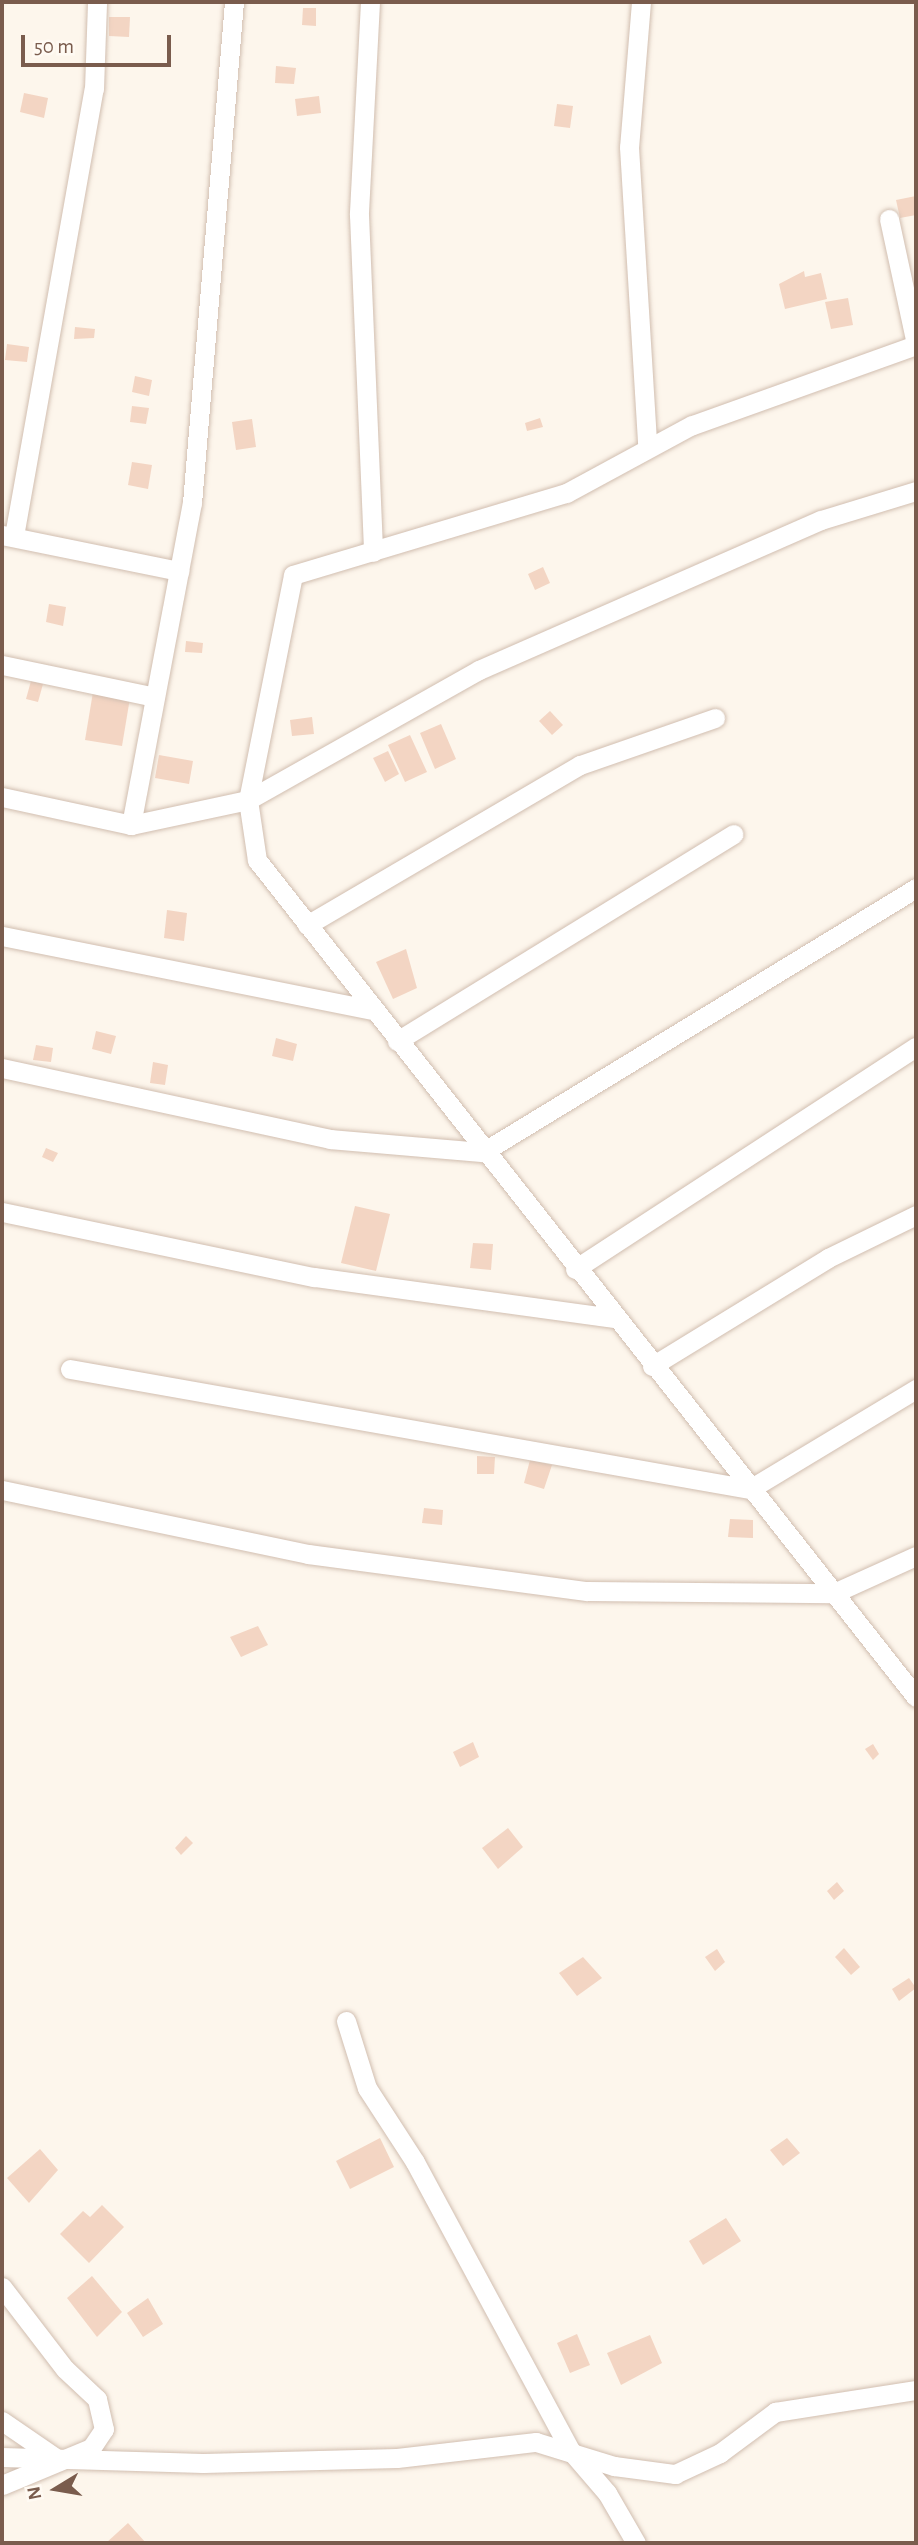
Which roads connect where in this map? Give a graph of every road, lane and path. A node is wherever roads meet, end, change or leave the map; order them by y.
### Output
1 (97, 2) edge
2 (234, 2) edge
3 (370, 2) edge
4 (641, 2) edge
5 (889, 219) dead end
6 (916, 344) edge
7 (647, 445) junction
8 (916, 491) edge
9 (8, 536) edge
10 (373, 552) junction
11 (179, 571) junction
12 (2, 665) edge
13 (155, 697) junction
14 (715, 718) dead end
15 (2, 797) edge
16 (248, 800) junction
17 (131, 825) junction
18 (733, 834) dead end
19 (916, 888) edge
20 (307, 925) junction
21 (2, 936) edge
22 (373, 1010) junction
23 (397, 1041) junction
24 (916, 1047) edge
25 (2, 1068) edge
26 (483, 1152) junction
27 (2, 1212) edge
28 (916, 1215) edge
29 (575, 1269) junction
30 (614, 1318) junction
31 (652, 1366) junction
32 (70, 1369) dead end
33 (916, 1389) edge
34 (750, 1489) junction
35 (2, 1490) edge
36 (916, 1556) edge
37 (834, 1593) junction
38 (916, 1697) edge
39 (346, 2021) dead end
40 (2, 2287) edge
41 (916, 2390) edge
42 (2, 2421) edge
43 (570, 2449) junction
44 (2, 2457) edge
45 (60, 2461) junction
46 (2, 2485) edge
47 (636, 2543) edge

1 - 9 street
2 - 11 street
3 - 10 street
4 - 7 street
5 - 6 street
6 - 7 street
7 - 10 street
8 - 16 street
9 - 11 street
10 - 16 street
11 - 13 street
12 - 13 street
13 - 17 street
14 - 20 street
15 - 17 street
16 - 17 street
16 - 20 street
18 - 23 street
19 - 26 street
20 - 22 street
21 - 22 street
22 - 23 street
23 - 26 street
24 - 29 street
25 - 26 street
26 - 29 street
27 - 30 street
28 - 31 street
29 - 30 street
30 - 31 street
31 - 34 street
32 - 34 street
33 - 34 street
34 - 37 street
35 - 37 street
36 - 37 street
37 - 38 street
39 - 43 street
40 - 45 street
41 - 43 street
42 - 45 street
43 - 45 street
43 - 47 street
44 - 45 street
45 - 46 street

